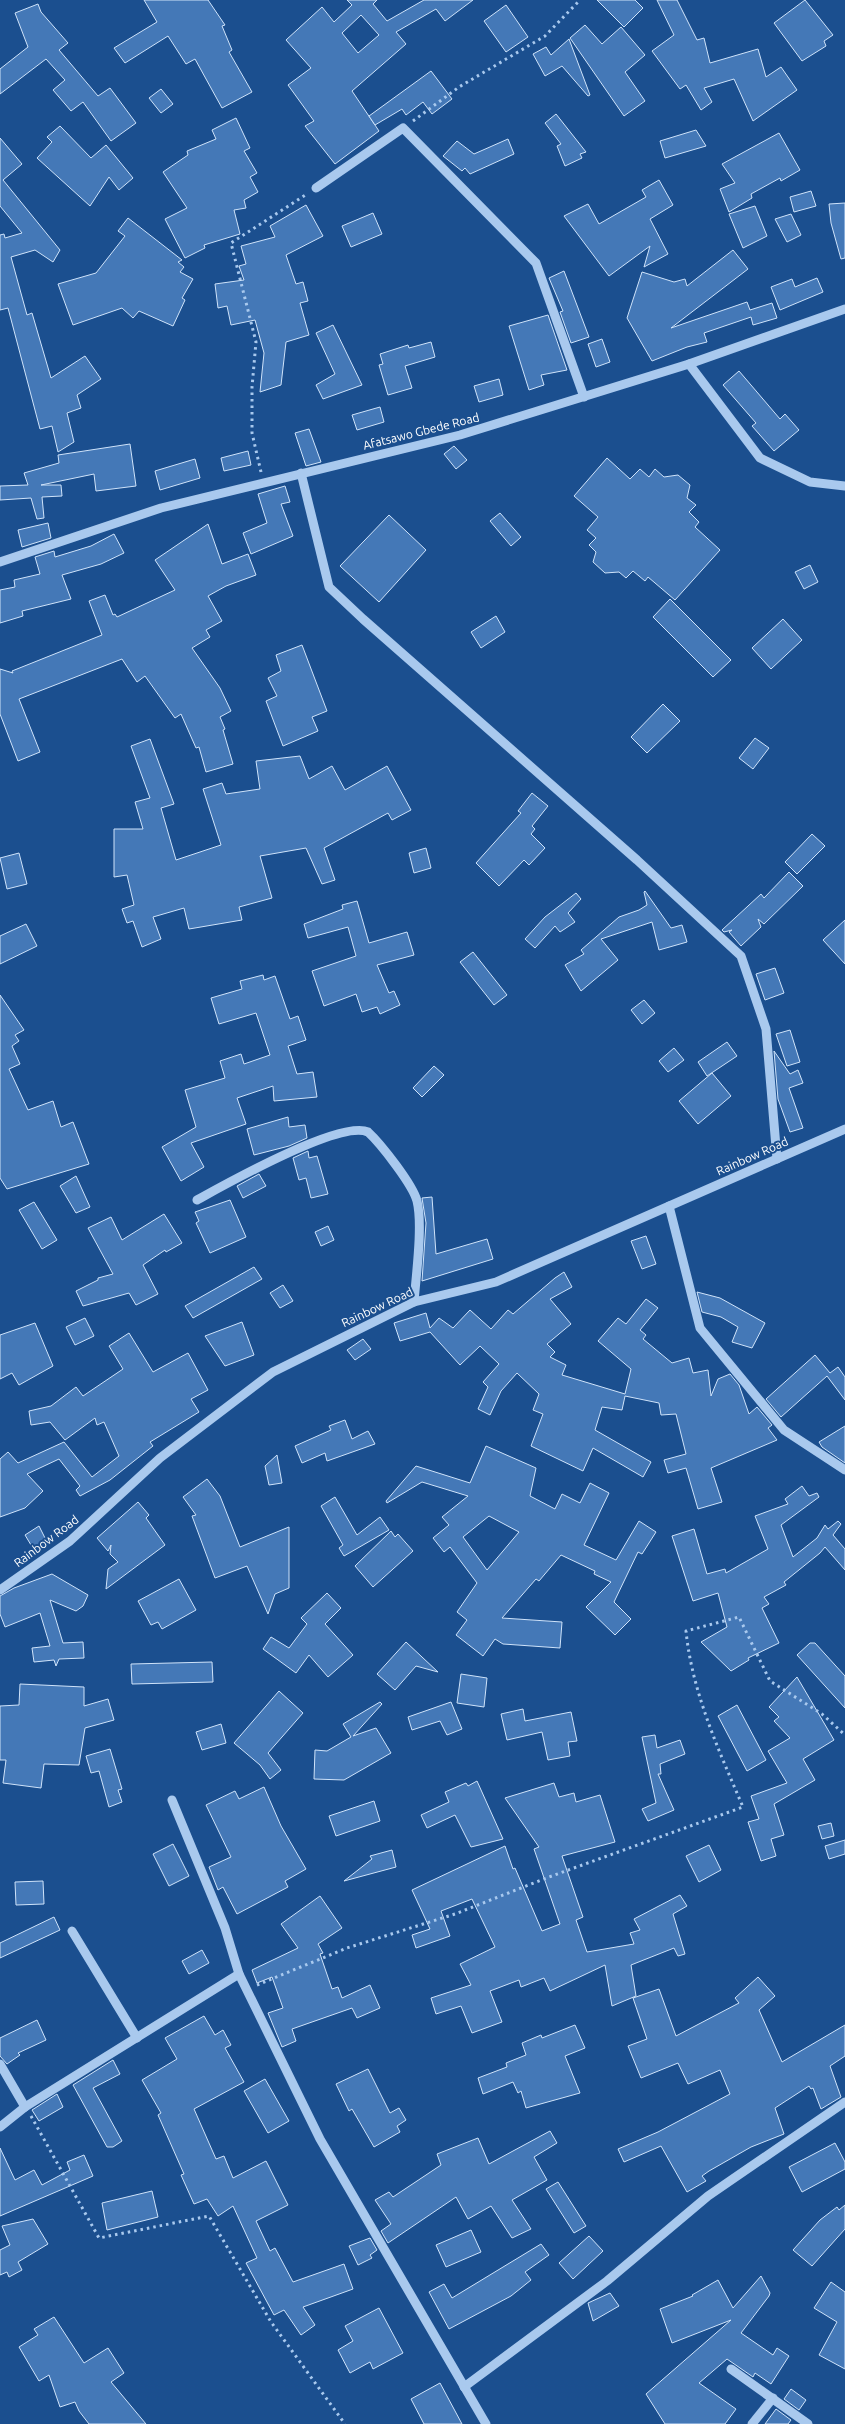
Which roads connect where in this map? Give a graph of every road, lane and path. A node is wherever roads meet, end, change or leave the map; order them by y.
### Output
1 (580, 0) edge
2 (403, 128) junction
3 (316, 188) joint
4 (845, 310) edge
5 (690, 364) junction
6 (584, 397) junction
7 (301, 473) junction
8 (263, 482) junction
9 (845, 486) edge
10 (0, 562) edge
11 (845, 1129) edge
12 (777, 1159) junction
13 (197, 1200) dead end
14 (670, 1206) junction
15 (414, 1302) junction
16 (845, 1470) edge
17 (0, 1590) edge
18 (845, 1735) edge
19 (172, 1800) dead end
20 (72, 1930) dead end
21 (239, 1974) junction
22 (247, 1989) junction
23 (137, 2038) junction
24 (0, 2064) edge
25 (845, 2102) edge
26 (25, 2107) junction
27 (0, 2127) edge
28 (731, 2369) dead end
29 (464, 2387) junction
30 (772, 2398) junction
31 (345, 2424) edge
32 (486, 2424) edge
33 (752, 2424) edge
34 (808, 2424) edge

1 - 2 path
2 - 3 street
2 - 6 street
3 - 8 path
4 - 5 street, Afatsawo Gbede Road
5 - 6 street, Afatsawo Gbede Road
5 - 9 street
6 - 7 street, Afatsawo Gbede Road
7 - 8 street, Afatsawo Gbede Road
7 - 12 street
8 - 10 street, Afatsawo Gbede Road
11 - 12 street, Rainbow Road
12 - 14 street, Rainbow Road
13 - 15 street
14 - 15 street, Rainbow Road
14 - 16 street
15 - 17 street, Rainbow Road
18 - 22 path
19 - 21 street
20 - 23 street
21 - 22 street
21 - 23 street
22 - 29 street
23 - 26 street
24 - 26 street
25 - 29 street
26 - 27 street
26 - 31 path
28 - 30 street
29 - 32 street
30 - 33 street
30 - 34 street

